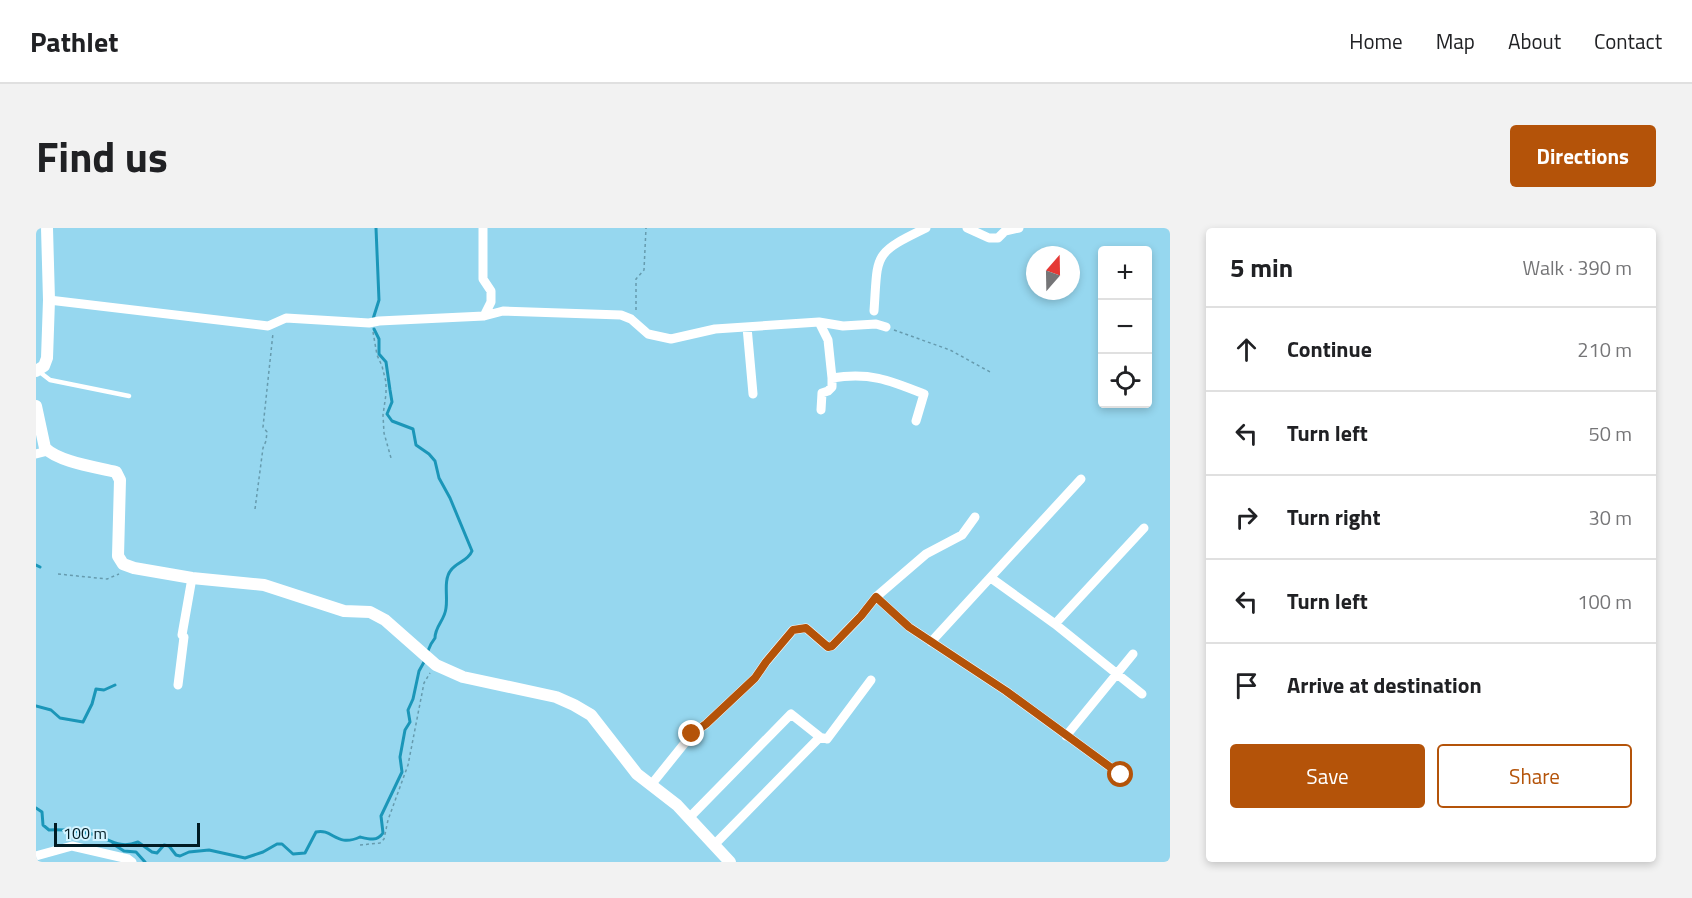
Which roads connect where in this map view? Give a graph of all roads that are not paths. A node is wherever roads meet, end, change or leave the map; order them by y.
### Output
1 (47, 228) edge
2 (483, 228) edge
3 (926, 228) edge
4 (967, 228) edge
5 (1018, 228) edge
6 (48, 300) junction
7 (874, 311) dead end
8 (484, 316) junction
9 (819, 322) junction
10 (747, 327) junction
11 (886, 327) road end
12 (36, 370) edge
13 (832, 378) junction
14 (753, 394) dead end
15 (129, 396) dead end
16 (36, 406) edge
17 (821, 410) dead end
18 (916, 421) dead end
19 (42, 453) edge
20 (1081, 479) dead end
21 (975, 517) dead end
22 (1144, 528) dead end
23 (192, 578) junction
24 (991, 578) junction
25 (876, 597) junction
26 (1055, 624) junction
27 (931, 642) junction
28 (1133, 654) dead end
29 (1117, 674) junction
30 (871, 681) dead end
31 (178, 685) dead end
32 (1142, 694) dead end
33 (820, 736) junction
34 (1066, 736) junction
35 (1121, 775) dead end
36 (651, 784) junction
37 (689, 818) junction
38 (714, 845) junction
39 (36, 856) edge
40 (132, 862) edge
41 (730, 862) edge

1 - 6 street
2 - 8 street
3 - 7 street
4 - 5 street
6 - 8 street
6 - 12 street
8 - 10 street
9 - 10 street
9 - 11 street
9 - 13 street
10 - 14 street
12 - 15 lane
13 - 17 street
13 - 18 street
16 - 19 street
19 - 23 street
20 - 24 street
21 - 25 street
22 - 26 street
23 - 31 street
23 - 36 street
24 - 26 street
24 - 27 street
25 - 27 street
25 - 36 street
26 - 29 street
27 - 34 street
28 - 29 street
29 - 32 street
29 - 34 street
30 - 33 street
33 - 37 street
33 - 38 street
34 - 35 street
36 - 37 street
37 - 38 street
38 - 41 street
39 - 40 street

